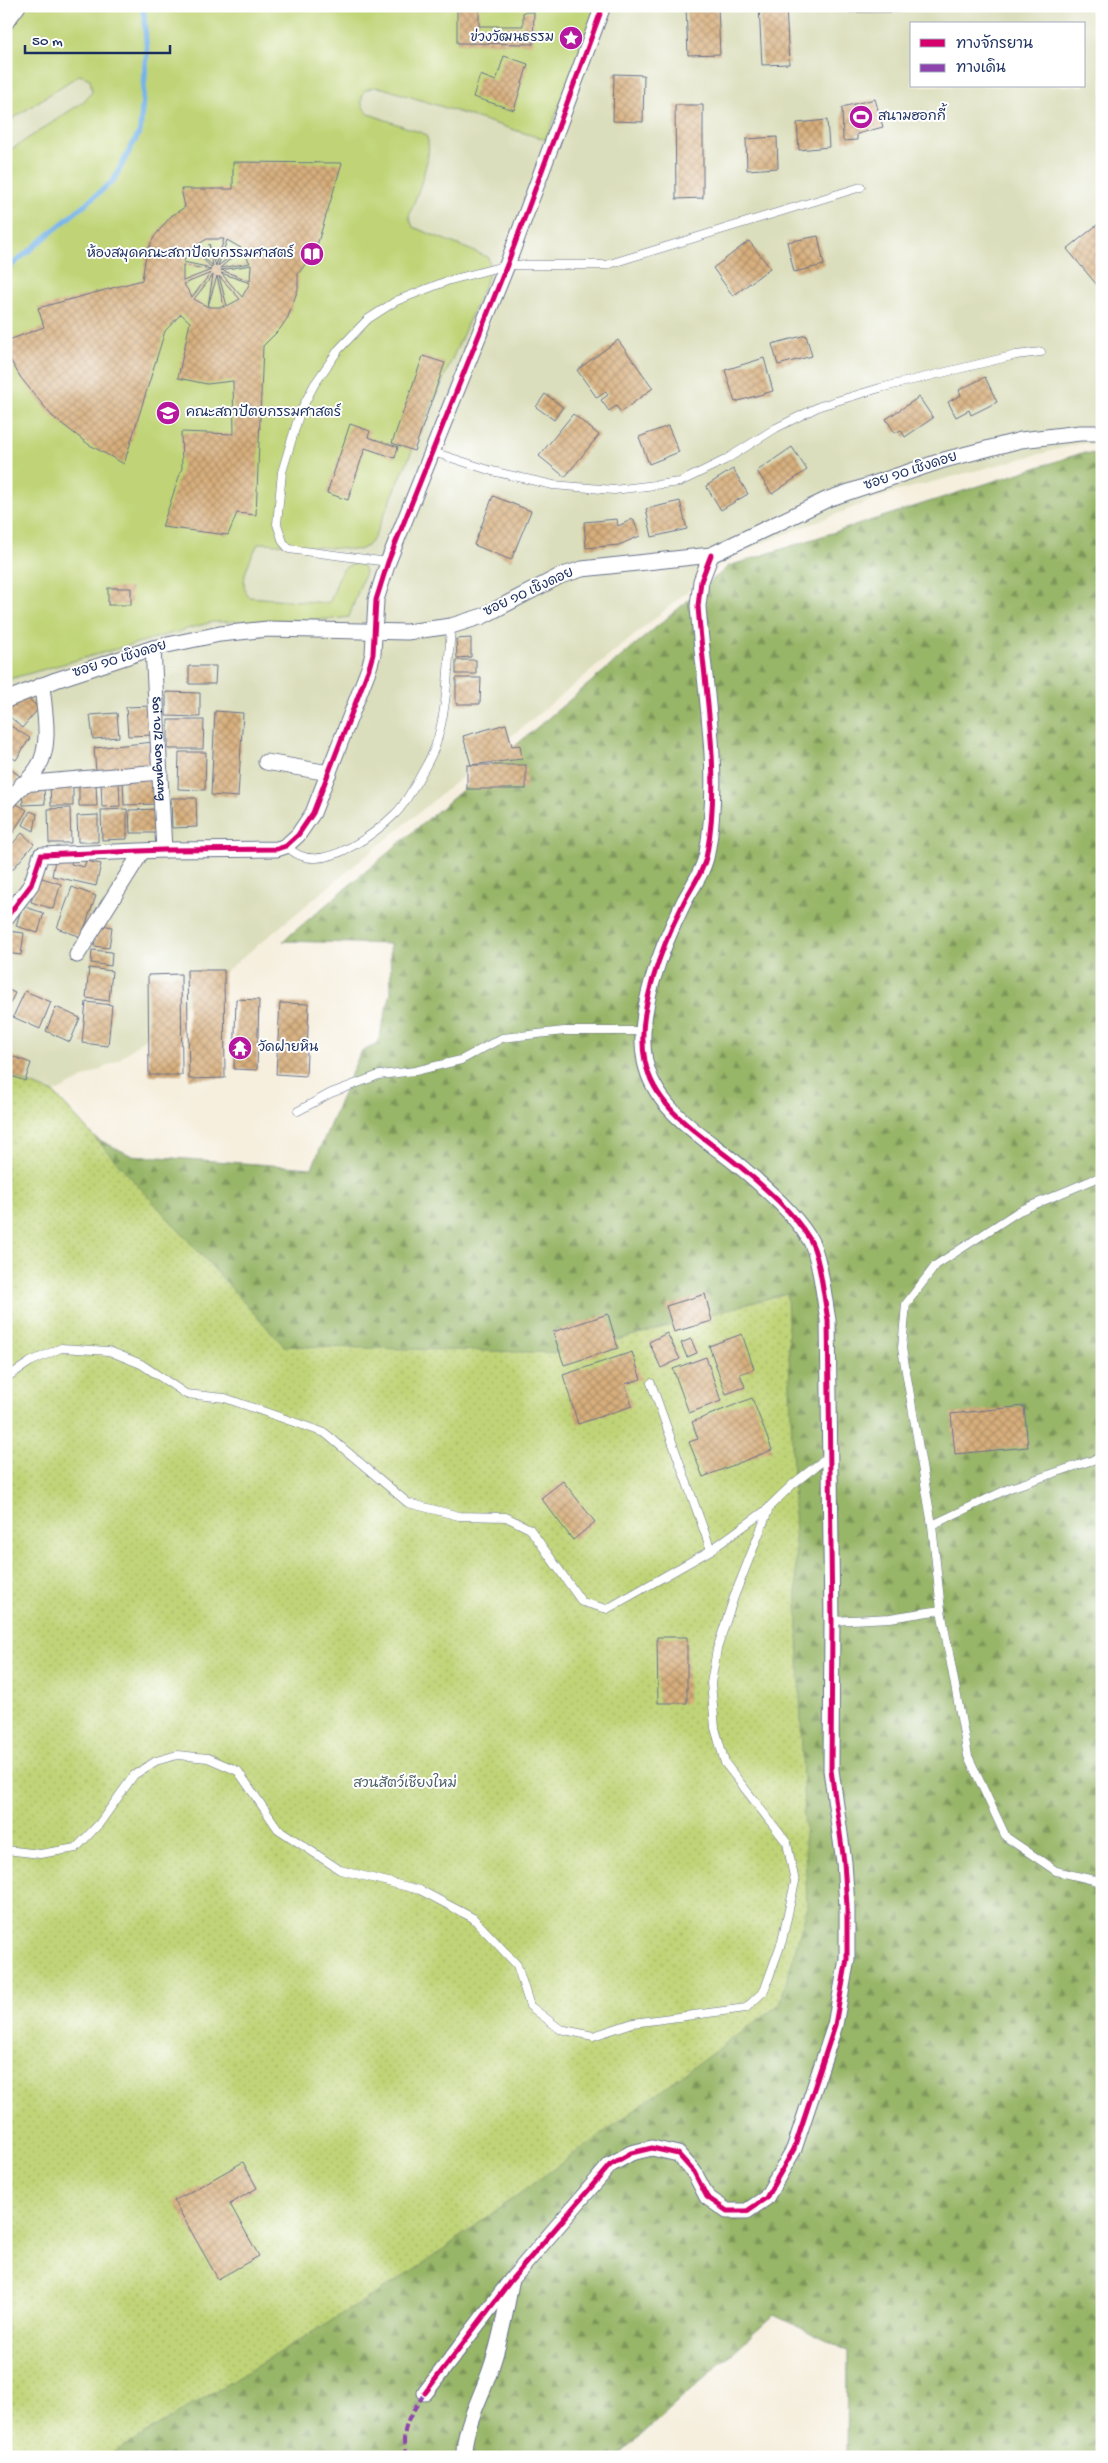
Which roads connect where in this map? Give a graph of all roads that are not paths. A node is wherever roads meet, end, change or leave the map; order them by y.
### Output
1 (18, 6) edge
2 (603, 6) edge
3 (6, 22) edge
4 (861, 187) dead end
5 (508, 265) junction
6 (1041, 352) dead end
7 (1102, 433) edge
8 (433, 452) junction
9 (711, 555) junction
10 (388, 562) junction
11 (451, 626) junction
12 (374, 631) junction
13 (153, 648) junction
14 (42, 685) junction
15 (6, 700) edge
16 (266, 762) dead end
17 (160, 772) junction
18 (330, 774) junction
19 (22, 784) junction
20 (6, 803) edge
21 (286, 846) junction
22 (164, 850) junction
23 (141, 853) junction
24 (6, 918) edge
25 (77, 955) dead end
26 (644, 1031) junction
27 (298, 1111) dead end
28 (1102, 1176) edge
29 (6, 1378) edge
30 (651, 1383) dead end
31 (829, 1456) junction
32 (1102, 1457) edge
33 (770, 1506) junction
34 (932, 1525) junction
35 (711, 1550) junction
36 (941, 1610) junction
37 (832, 1621) junction
38 (6, 1850) edge
39 (1102, 1882) edge
40 (512, 2279) junction
41 (425, 2394) dead end
42 (464, 2457) edge

1 - 3 street
2 - 5 street
4 - 5 lane
5 - 8 street
5 - 10 lane
6 - 8 lane
7 - 9 street, ซอย ๑๐ เชิงดอย
8 - 10 street
9 - 11 street, ซอย ๑๐ เชิงดอย
9 - 26 street
10 - 12 street
11 - 12 street, ซอย ๑๐ เชิงดอย
11 - 21 lane
12 - 13 street, ซอย ๑๐ เชิงดอย
12 - 18 street
13 - 14 street, ซอย ๑๐ เชิงดอย
13 - 17 street, Soi 10/2 Songnang
14 - 15 street, ซอย ๑๐ เชิงดอย
14 - 19 street
16 - 18 street
17 - 19 street
17 - 22 street, Soi 10/2 Songnang
18 - 21 street
19 - 20 street
21 - 22 street
22 - 23 street
23 - 24 street
23 - 25 street
26 - 27 lane
26 - 31 street
28 - 34 lane
29 - 35 lane
30 - 35 lane
31 - 33 lane
31 - 37 street
32 - 34 lane
33 - 35 lane
33 - 38 lane
34 - 36 lane
36 - 37 lane
36 - 39 lane
37 - 40 street
40 - 41 street
40 - 42 street

